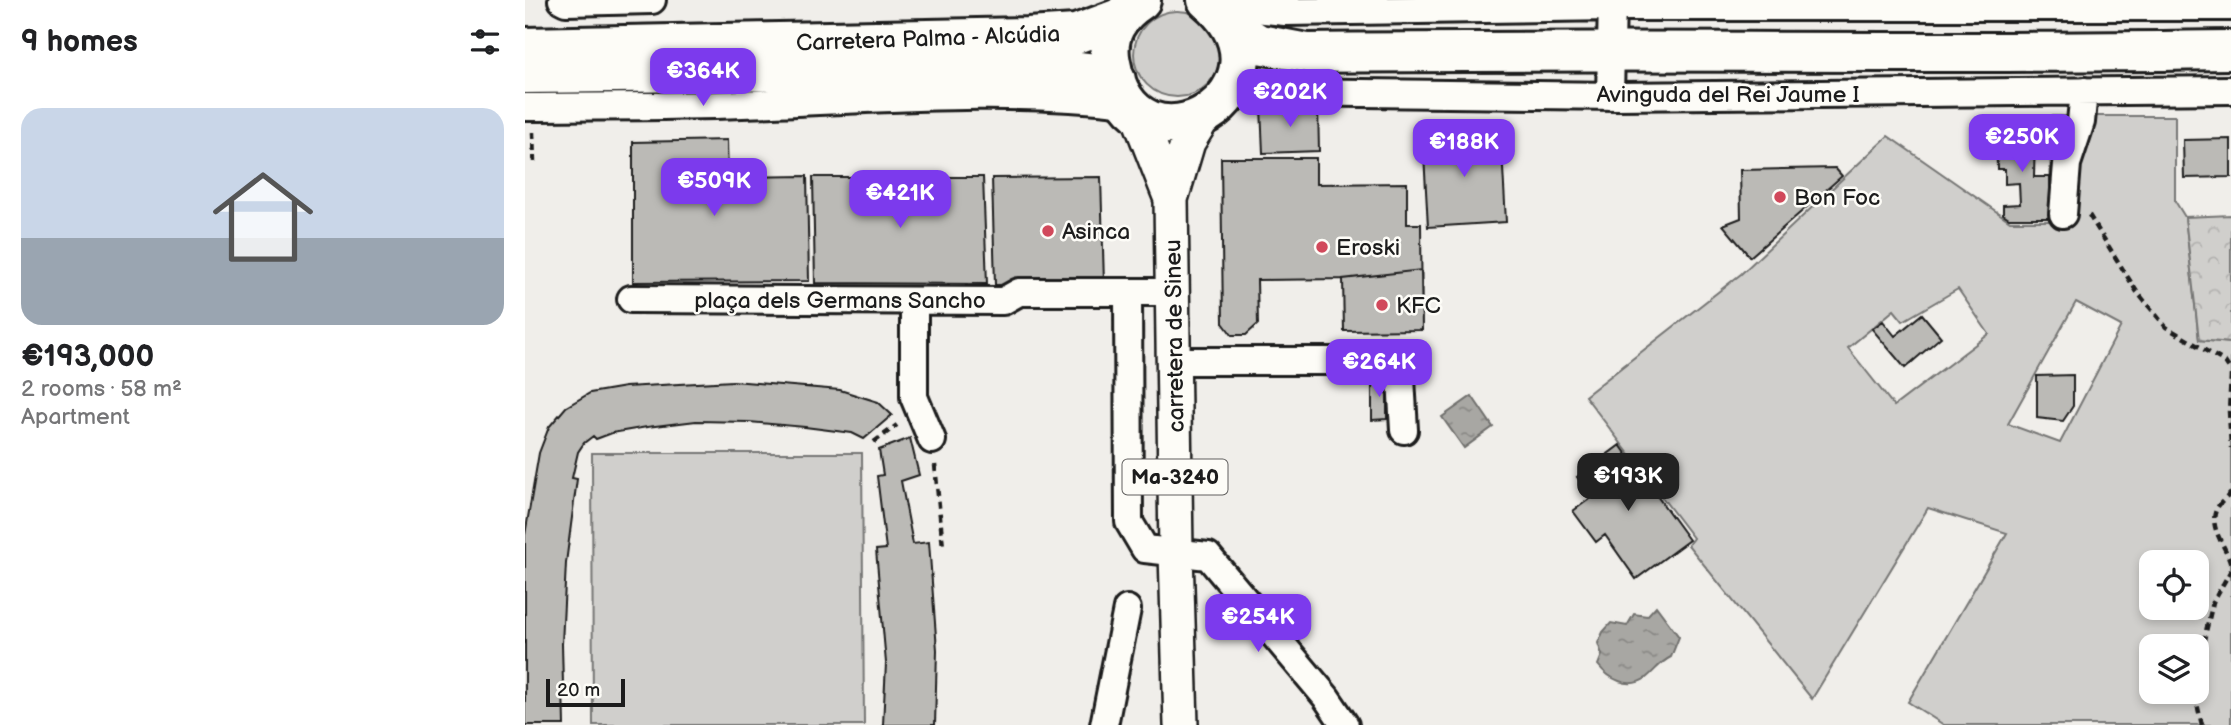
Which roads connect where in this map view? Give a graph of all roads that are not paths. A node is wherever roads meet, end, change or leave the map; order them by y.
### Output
1 (562, 0) edge
2 (653, 0) edge
3 (1612, 3) edge
4 (1856, 4) edge
5 (2151, 4) edge
6 (1435, 5) edge
7 (1125, 6) edge
8 (2231, 7) edge
9 (1220, 13) edge
10 (525, 47) edge
11 (1611, 50) junction
12 (2231, 50) edge
13 (1307, 53) junction
14 (689, 72) junction
15 (525, 74) edge
16 (2231, 90) edge
17 (2084, 91) junction
18 (1610, 96) junction
19 (1127, 99) junction
20 (1221, 99) junction
21 (742, 104) junction
22 (525, 107) edge
23 (1171, 199) junction
24 (2064, 204) road end
25 (1173, 292) junction
26 (1128, 293) junction
27 (631, 299) dead end
28 (914, 301) junction
29 (1174, 360) junction
30 (1405, 430) dead end
31 (932, 440) road end
32 (1192, 554) junction
33 (1127, 609) dead end
34 (1174, 721) edge
35 (1104, 725) edge
36 (1345, 725) edge

1 - 2 street
3 - 4 street
3 - 6 street
3 - 11 street
4 - 5 street
5 - 8 street
6 - 9 street
7 - 10 highway, Carretera Palma - Alcúdia
7 - 19 highway, Ma-3240
9 - 13 highway, Avinguda del Rei Jaume I
9 - 20 highway, Ma-3240
11 - 12 highway, Avinguda del Rei Jaume I
11 - 13 highway, Avinguda del Rei Jaume I
11 - 18 street
13 - 20 highway, Avinguda del Rei Jaume I
14 - 15 highway, Carretera Palma - Alcúdia
14 - 19 highway, Carretera Palma - Alcúdia
14 - 21 street
16 - 17 street, Avinguda del Rei Jaume I
17 - 18 street, Avinguda del Rei Jaume I
17 - 24 street
18 - 20 street, Avinguda del Rei Jaume I
19 - 20 highway, Carretera Palma - Alcúdia
19 - 21 street
19 - 23 main road, Ma-3240
20 - 23 main road, Ma-3240
21 - 22 street
23 - 25 main road, carretera de Sineu / Ma-3240
25 - 26 street, plaça dels Germans Sancho
25 - 29 main road, carretera de Sineu / Ma-3240
26 - 28 street, plaça dels Germans Sancho
26 - 32 street
27 - 28 street, plaça dels Germans Sancho
28 - 31 street
29 - 30 street
29 - 32 main road, carretera de Sineu / Ma-3240
32 - 34 main road, carretera de Sineu / Ma-3240
32 - 36 street
33 - 35 street

